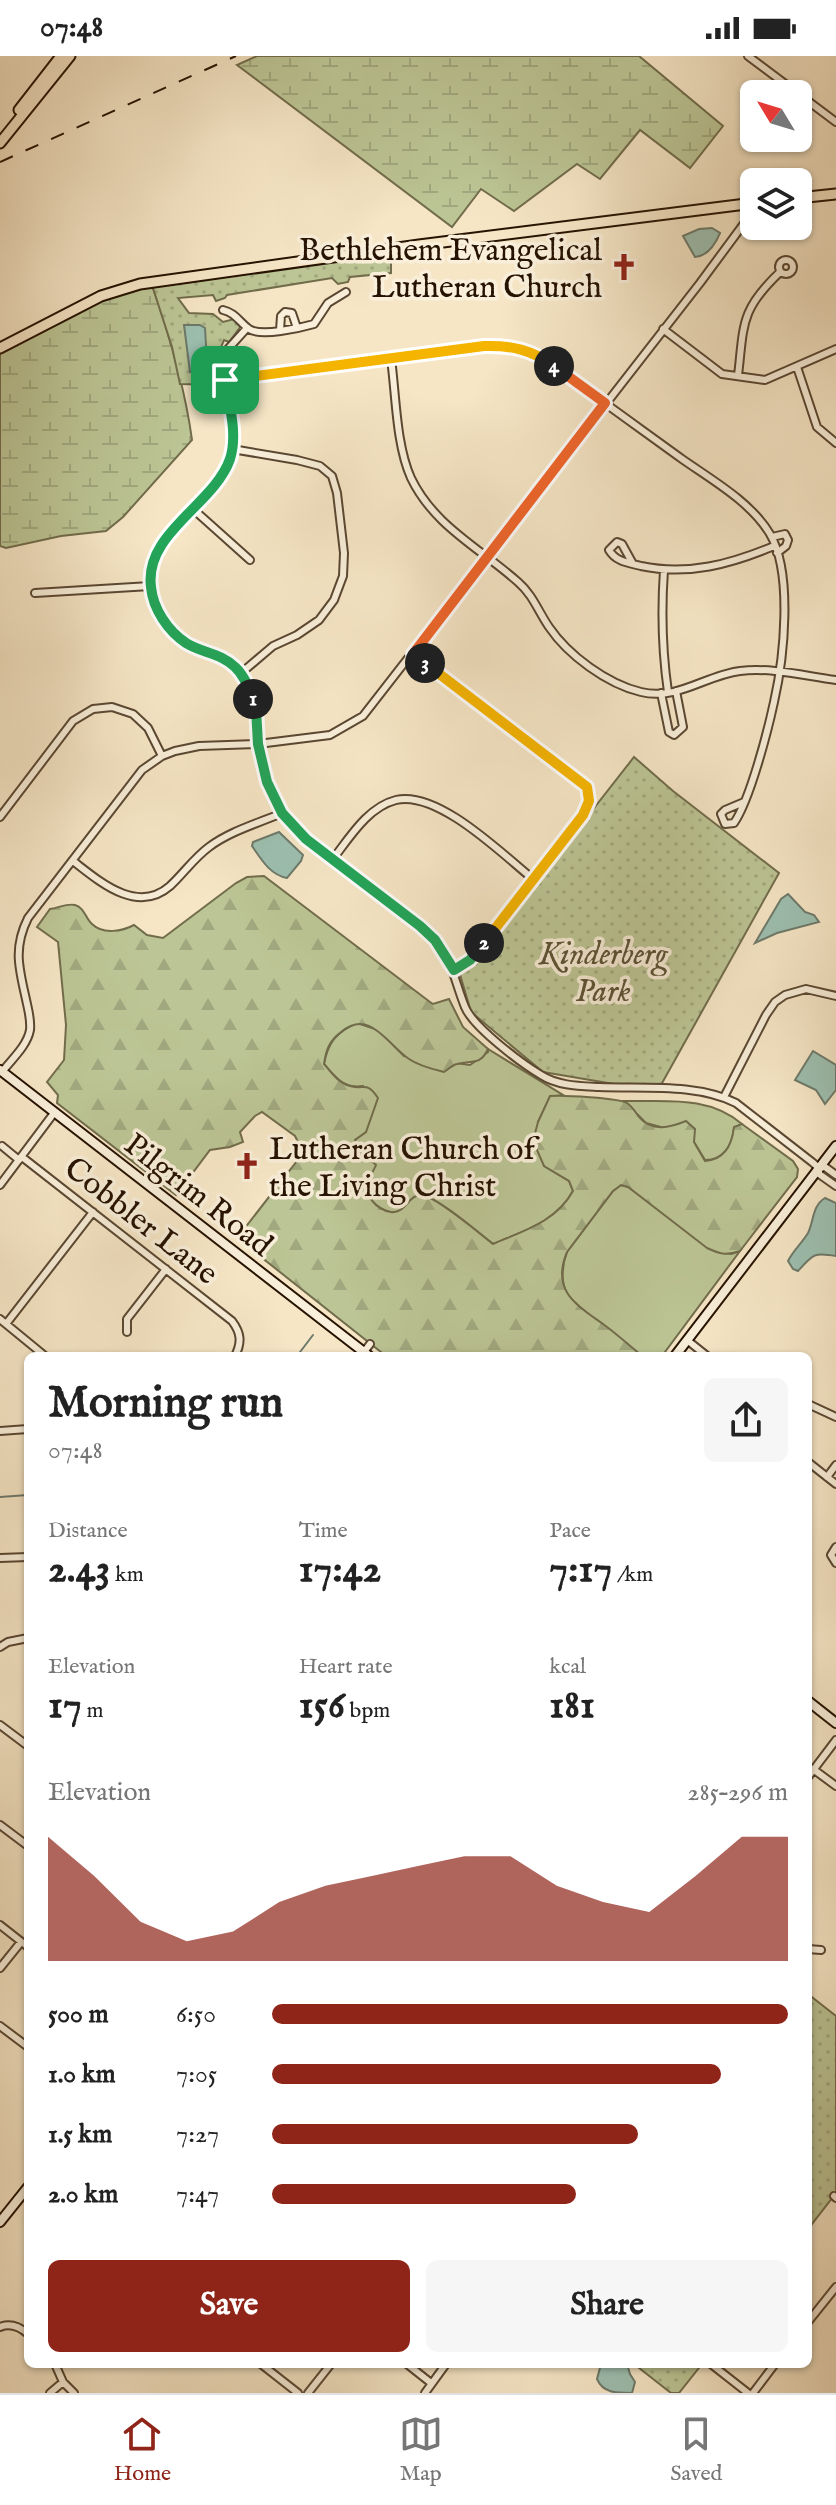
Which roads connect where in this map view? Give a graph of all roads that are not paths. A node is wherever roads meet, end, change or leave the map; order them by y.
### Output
1 (61, 56) edge
2 (70, 56) edge
3 (748, 56) edge
4 (836, 122) edge
5 (0, 134) edge
6 (0, 143) edge
7 (836, 194) edge
8 (812, 197) edge
9 (740, 205) edge
10 (740, 228) edge
11 (780, 272) dead end
12 (346, 292) dead end
13 (223, 310) dead end
14 (247, 328) junction
15 (297, 328) junction
16 (663, 329) junction
17 (280, 330) junction
18 (0, 348) edge
19 (836, 349) edge
20 (391, 359) junction
21 (797, 367) junction
22 (738, 376) junction
23 (225, 380) junction
24 (605, 403) junction
25 (836, 443) edge
26 (232, 449) junction
27 (193, 509) junction
28 (772, 537) junction
29 (776, 549) junction
30 (487, 557) junction
31 (250, 560) dead end
32 (633, 564) dead end
33 (664, 570) junction
34 (150, 586) junction
35 (35, 593) dead end
36 (413, 654) junction
37 (781, 673) junction
38 (240, 674) junction
39 (836, 680) edge
40 (668, 692) junction
41 (258, 744) junction
42 (162, 756) junction
43 (744, 802) dead end
44 (282, 813) junction
45 (0, 817) edge
46 (333, 859) junction
47 (73, 861) junction
48 (533, 879) junction
49 (454, 970) junction
50 (836, 996) edge
51 (1, 1071) edge
52 (724, 1097) junction
53 (54, 1113) junction
54 (2, 1146) dead end
55 (836, 1146) edge
56 (21, 1158) junction
57 (819, 1168) junction
58 (836, 1175) edge
59 (0, 1185) edge
60 (836, 1186) edge
61 (93, 1212) junction
62 (166, 1269) junction
63 (3, 1322) edge
64 (127, 1332) dead end
65 (687, 1340) junction
66 (370, 1344) dead end
67 (40, 1352) edge
68 (237, 1352) edge
69 (360, 1352) edge
70 (366, 1352) edge
71 (678, 1352) edge
72 (702, 1352) edge
73 (812, 1406) edge
74 (836, 1417) edge
75 (24, 1429) edge
76 (0, 1431) edge
77 (812, 1465) edge
78 (836, 1465) edge
79 (833, 1480) edge
80 (836, 1547) edge
81 (24, 1557) edge
82 (0, 1558) edge
83 (836, 1563) edge
84 (24, 1639) edge
85 (0, 1647) edge
86 (812, 1704) edge
87 (836, 1723) edge
88 (0, 1725) edge
89 (836, 1740) edge
90 (24, 1743) edge
91 (813, 1769) joint
92 (836, 1786) edge
93 (0, 1825) edge
94 (24, 1843) edge
95 (0, 1925) edge
96 (21, 1942) junction
97 (24, 1944) edge
98 (812, 1949) edge
99 (821, 1950) dead end
100 (0, 1968) edge
101 (0, 2026) edge
102 (24, 2044) edge
103 (24, 2192) edge
104 (0, 2222) edge
105 (836, 2287) edge
106 (812, 2317) edge
107 (0, 2327) edge
108 (24, 2331) edge
109 (57, 2368) edge
110 (266, 2368) edge
111 (328, 2368) edge
112 (412, 2368) edge
113 (443, 2368) edge
114 (716, 2368) edge
115 (772, 2368) edge
116 (431, 2383) junction
117 (68, 2389) edge
118 (50, 2393) edge
119 (298, 2393) edge
120 (308, 2393) edge
121 (425, 2393) edge
122 (750, 2393) edge

1 - 5 main road
2 - 6 main road
3 - 4 street
7 - 8 main road
9 - 18 main road
10 - 16 street
11 - 22 street
12 - 15 street
13 - 14 street
14 - 17 street
14 - 23 street
15 - 17 street
15 - 17 street
16 - 22 street
16 - 24 street
19 - 21 street
20 - 23 street
20 - 24 street
20 - 30 street
21 - 22 street
21 - 25 street
23 - 26 street
24 - 28 street
24 - 30 street
26 - 27 street
26 - 38 street
27 - 31 street
27 - 34 street
28 - 29 street
28 - 29 street
29 - 33 street
29 - 37 street
30 - 36 street
30 - 40 street
32 - 33 street
33 - 40 street
34 - 35 street
34 - 38 street
36 - 41 street
36 - 48 street
37 - 39 street
37 - 40 street
37 - 43 street
38 - 41 street
40 - 40 street
41 - 42 street
41 - 44 street
42 - 45 street
42 - 47 street
44 - 46 street
44 - 47 street
46 - 48 street
46 - 49 street
47 - 51 street
48 - 49 street
49 - 52 street
50 - 52 street
51 - 53 street, Pilgrim Road
52 - 57 street
53 - 56 street
53 - 69 street, Pilgrim Road
54 - 56 street, Cobbler Lane
55 - 57 street
56 - 59 street
56 - 61 street, Cobbler Lane
57 - 58 street
57 - 60 street
57 - 65 street
61 - 62 street, Cobbler Lane
61 - 63 street
62 - 64 street
62 - 68 street, Cobbler Lane
63 - 67 street
65 - 71 street
65 - 72 street
66 - 70 street
73 - 74 street
75 - 76 street
77 - 79 street
78 - 79 street
80 - 83 street
81 - 82 street
84 - 85 street
86 - 87 street
88 - 90 street
89 - 91 street
91 - 92 street
93 - 94 street
95 - 96 street
96 - 97 street
96 - 100 street
98 - 99 street
101 - 102 street
103 - 104 street
105 - 106 street
107 - 108 street
109 - 117 street
110 - 119 street
111 - 120 street
112 - 116 street
113 - 116 street
114 - 122 street
115 - 122 street
116 - 121 street
117 - 118 street

